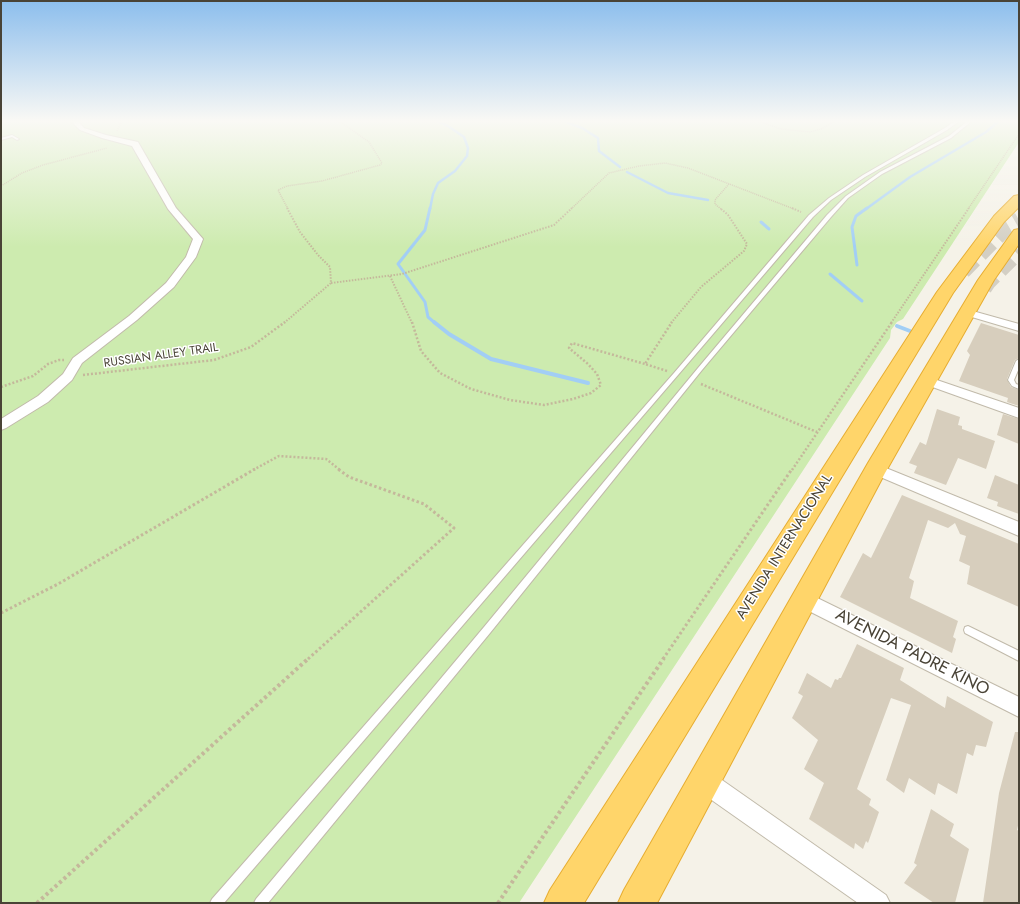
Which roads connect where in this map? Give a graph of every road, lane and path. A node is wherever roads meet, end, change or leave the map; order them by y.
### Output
1 (54, 162) edge
2 (145, 162) edge
3 (381, 162) edge
4 (888, 162) edge
5 (901, 162) edge
6 (1000, 162) edge
7 (728, 184) junction
8 (1, 186) edge
9 (1019, 199) edge
10 (811, 216) junction
11 (826, 220) junction
12 (1019, 233) edge
13 (390, 276) junction
14 (331, 283) junction
15 (969, 313) junction
16 (1019, 328) edge
17 (77, 361) junction
18 (1019, 361) edge
19 (645, 364) junction
20 (676, 374) junction
21 (68, 377) junction
22 (691, 380) junction
23 (928, 381) junction
24 (1, 387) edge
25 (1019, 387) edge
26 (1019, 413) edge
27 (1, 425) edge
28 (817, 432) junction
29 (876, 469) junction
30 (1019, 529) edge
31 (805, 600) junction
32 (1, 613) edge
33 (968, 630) dead end
34 (1019, 656) edge
35 (1019, 707) edge
36 (704, 781) junction
37 (37, 903) edge
38 (216, 903) edge
39 (260, 903) edge
40 (498, 903) edge
41 (563, 903) edge
42 (637, 903) edge
43 (878, 903) edge

1 - 8 path
2 - 17 street
3 - 14 path
4 - 10 lane
5 - 11 lane
6 - 28 path
7 - 10 path
7 - 13 path
7 - 19 path
9 - 41 highway, AVENIDA INTERNACIONAL
10 - 11 lane
10 - 20 lane
11 - 22 lane
12 - 15 highway
13 - 14 path
13 - 19 path
14 - 21 path, RUSSIAN ALLEY TRAIL
15 - 16 street
15 - 23 highway
17 - 21 street
17 - 24 path
18 - 25 lane
19 - 20 path
20 - 38 lane
21 - 27 street
22 - 28 path
22 - 39 lane
23 - 26 street
23 - 29 highway
28 - 40 path
29 - 30 street
29 - 31 highway
31 - 35 street, AVENIDA PADRE KINO
31 - 36 highway
32 - 37 path
33 - 34 lane
36 - 42 highway
36 - 43 street

